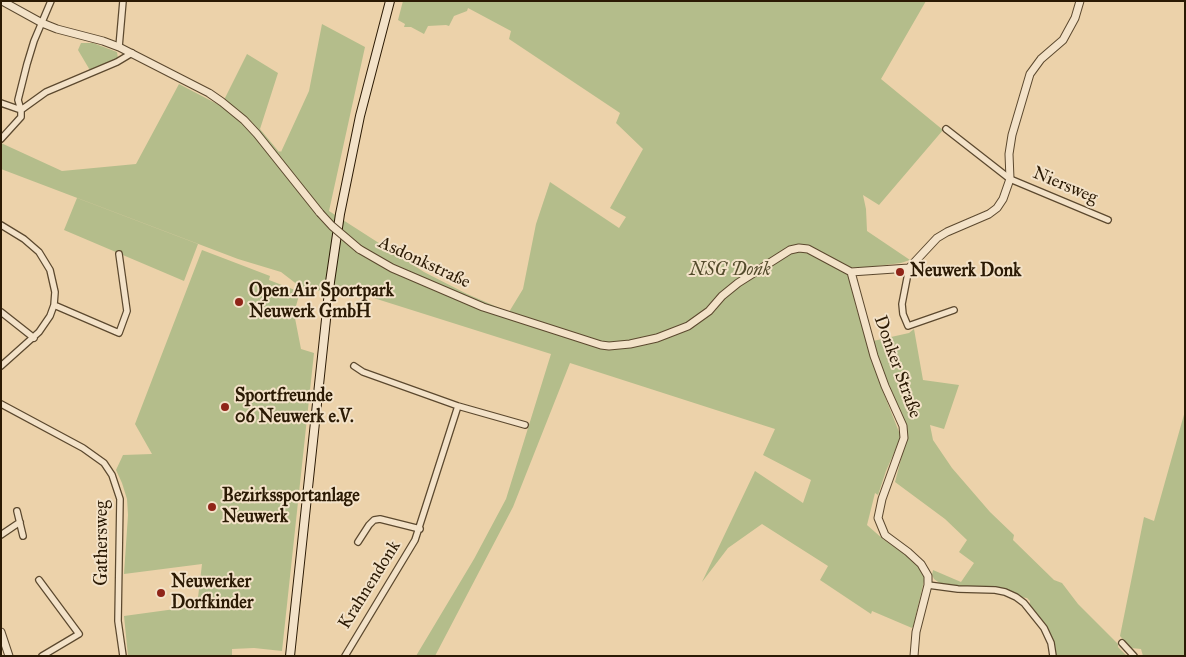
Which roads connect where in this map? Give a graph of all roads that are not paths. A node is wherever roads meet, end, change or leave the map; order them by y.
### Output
1 (2, 1) edge
2 (51, 1) edge
3 (123, 1) edge
4 (390, 1) edge
5 (1080, 1) edge
6 (42, 23) junction
7 (119, 48) junction
8 (132, 53) junction
9 (1, 103) edge
10 (21, 110) junction
11 (946, 130) dead end
12 (1, 139) edge
13 (1010, 179) junction
14 (1108, 220) dead end
15 (1, 225) edge
16 (119, 254) dead end
17 (909, 268) junction
18 (851, 272) junction
19 (54, 305) junction
20 (954, 310) dead end
21 (1, 312) edge
22 (34, 338) junction
23 (1, 366) edge
24 (354, 366) dead end
25 (1, 404) edge
26 (458, 406) junction
27 (525, 425) dead end
28 (17, 511) dead end
29 (20, 522) junction
30 (420, 529) junction
31 (1, 535) edge
32 (24, 536) dead end
33 (358, 542) dead end
34 (39, 580) dead end
35 (928, 585) junction
36 (1, 632) edge
37 (1122, 643) dead end
38 (9, 656) edge
39 (42, 656) edge
40 (123, 656) edge
41 (290, 656) edge
42 (345, 656) edge
43 (914, 656) edge
44 (1053, 656) edge
45 (1134, 656) edge

1 - 6 street, Asdonkstraße
2 - 6 street
3 - 7 street
4 - 41 main road
5 - 13 street
6 - 7 street, Asdonkstraße
6 - 10 street
7 - 8 street, Asdonkstraße
8 - 10 street
8 - 18 street, Asdonkstraße, bridge
9 - 10 street
10 - 12 street
11 - 13 street
13 - 14 street, Niersweg
13 - 17 street
15 - 19 street
16 - 19 street
17 - 18 street
17 - 20 street, Donker Straße
18 - 35 street, Donker Straße
19 - 22 street
21 - 22 street
22 - 23 street
24 - 26 street
25 - 40 street, Gathersweg
26 - 27 street
26 - 30 street, Krahnendonk
28 - 29 street
29 - 31 street
29 - 32 street
30 - 33 street, Krahnendonk
30 - 42 street, Krahnendonk
34 - 39 street
35 - 43 street
35 - 44 street
36 - 38 street
37 - 45 street

